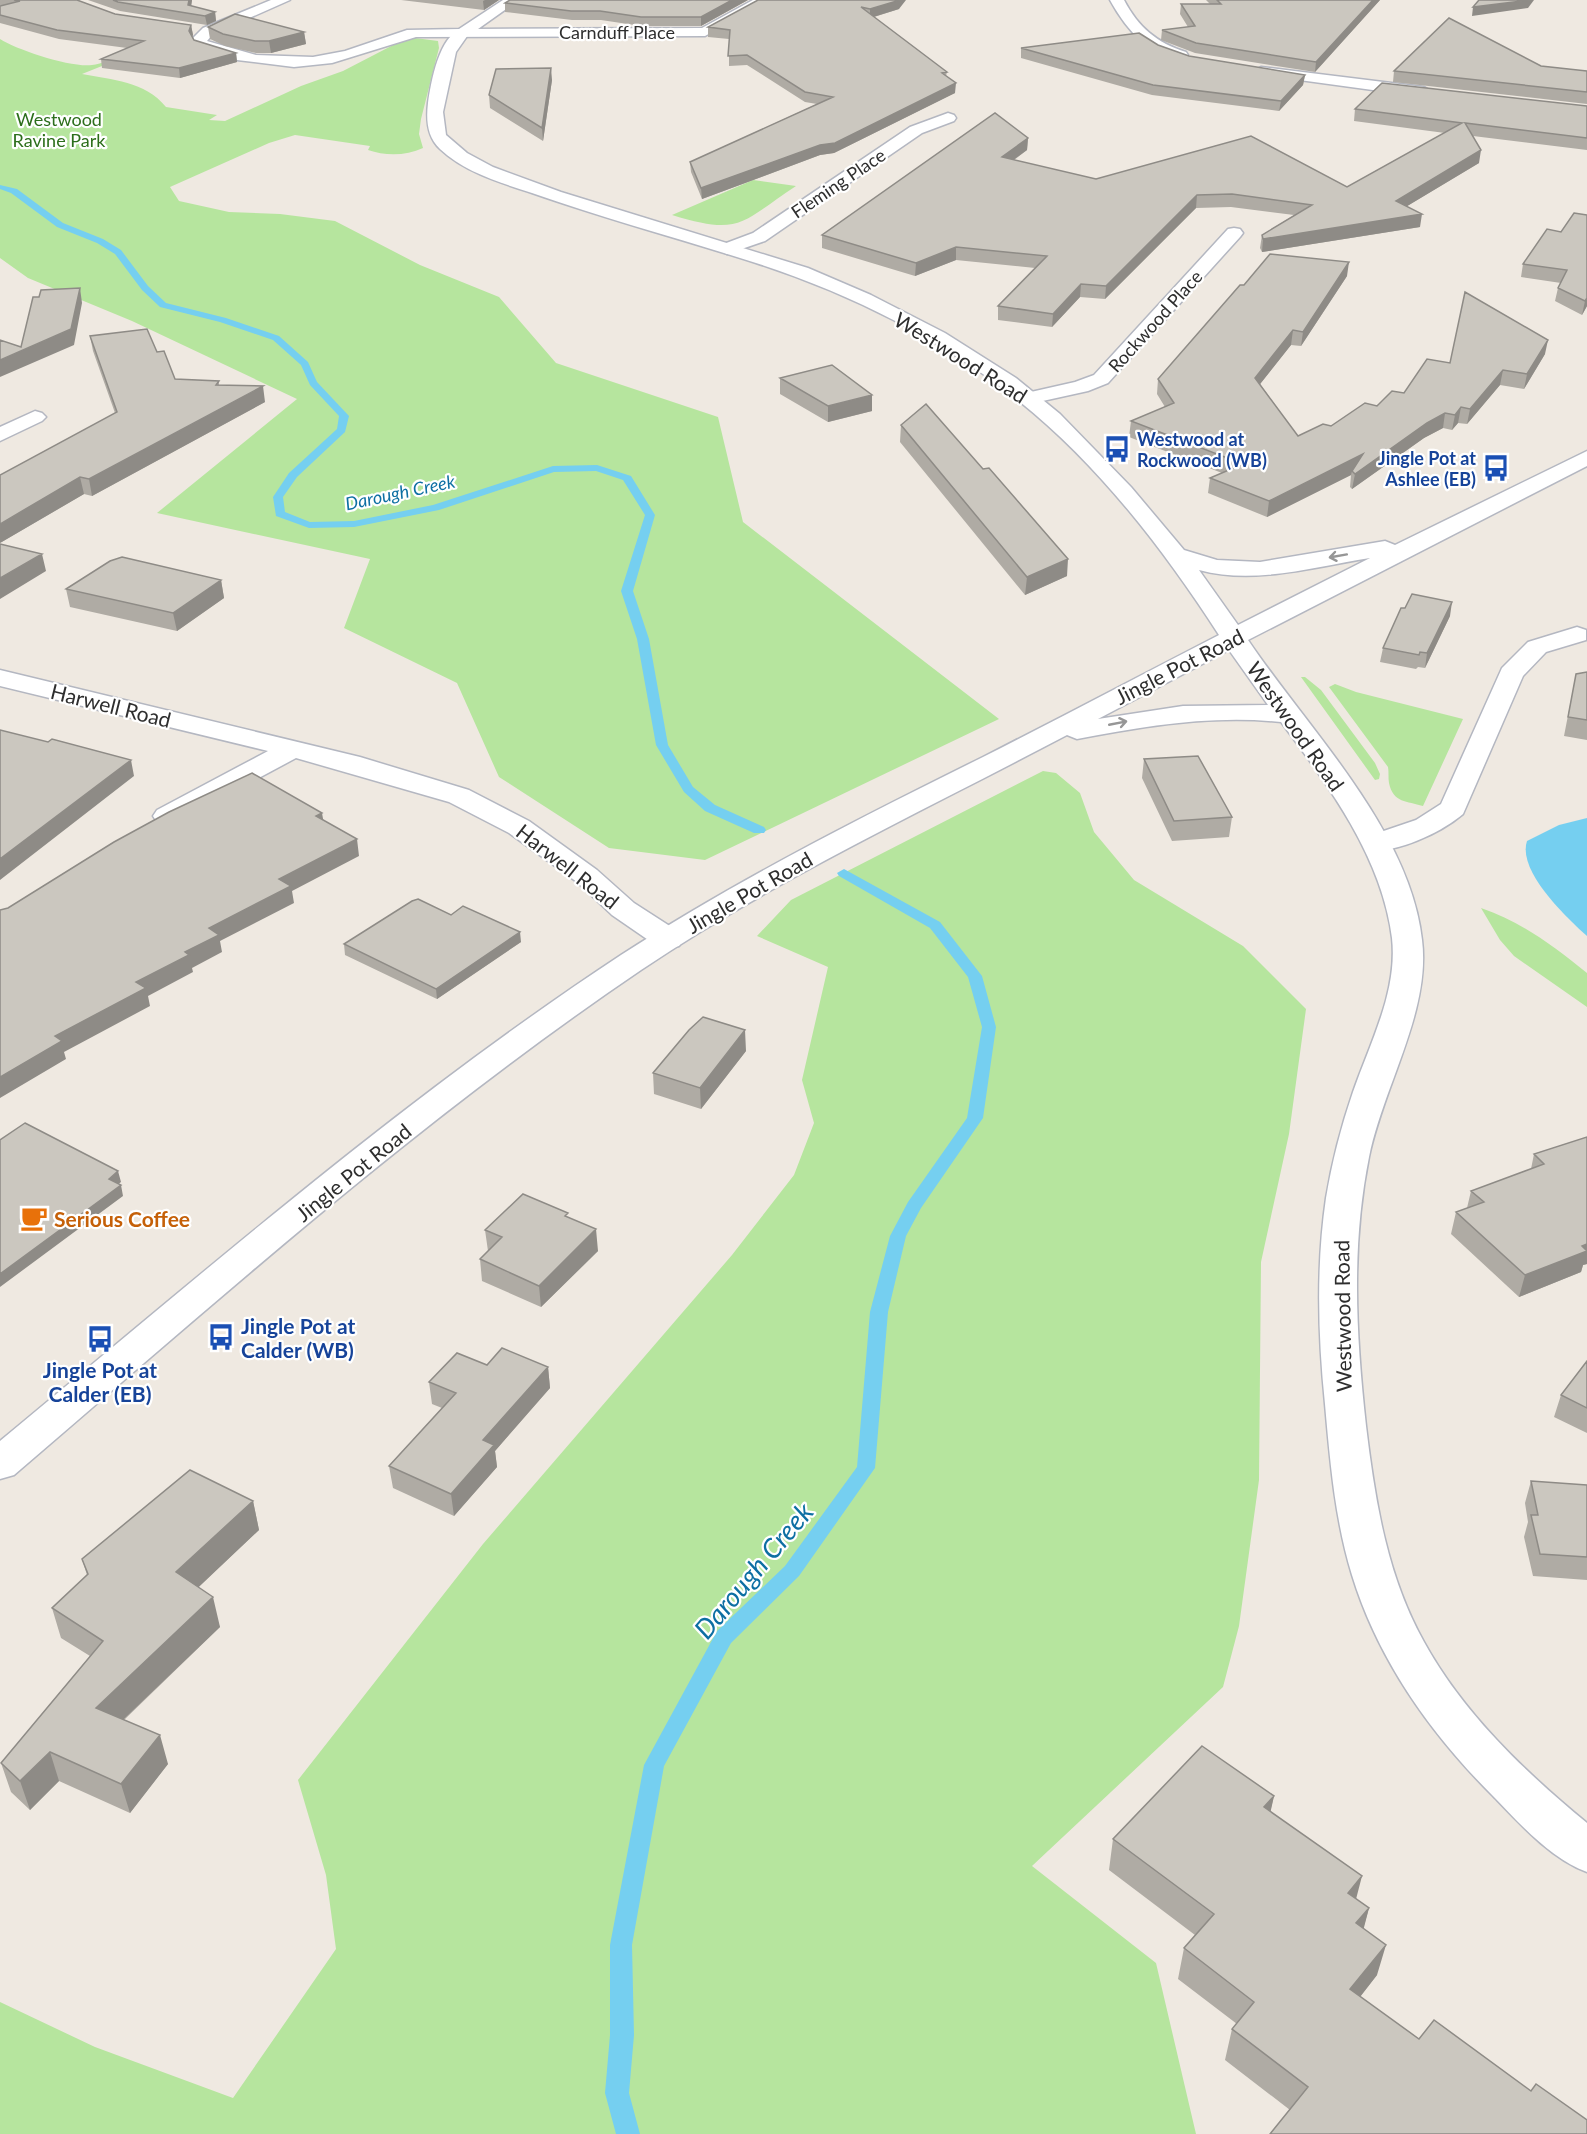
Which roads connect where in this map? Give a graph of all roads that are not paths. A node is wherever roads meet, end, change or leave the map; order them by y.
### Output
1 (283, 0) edge
2 (512, 0) edge
3 (763, 0) edge
4 (1117, 0) edge
5 (190, 28) edge
6 (207, 31) junction
7 (463, 32) junction
8 (1194, 58) edge
9 (1243, 68) edge
10 (1435, 93) edge
11 (948, 118) dead end
12 (1234, 233) dead end
13 (727, 249) junction
14 (1029, 398) junction
15 (35, 417) dead end
16 (0, 435) edge
17 (1587, 458) edge
18 (1417, 542) junction
19 (1174, 555) junction
20 (1577, 635) dead end
21 (1233, 637) junction
22 (0, 678) edge
23 (1289, 715) junction
24 (1040, 738) junction
25 (292, 749) junction
26 (149, 826) edge
27 (1376, 843) junction
28 (668, 939) junction
29 (0, 1464) edge
30 (1587, 1851) edge

1 - 6 street
2 - 7 street, Westwood Road
3 - 7 street, Carnduff Place
4 - 8 street
5 - 6 street
6 - 7 street, Carnduff Place
7 - 13 street, Westwood Road
9 - 10 street
11 - 13 street, Fleming Place
12 - 14 street, Rockwood Place
13 - 14 street, Westwood Road
14 - 19 street, Westwood Road
15 - 16 street
17 - 18 street, Jingle Pot Road
18 -> 19 street
18 - 21 street, Jingle Pot Road
19 - 21 street, Westwood Road
20 - 27 street
21 - 23 street, Westwood Road
21 - 24 street, Jingle Pot Road
22 - 25 street, Harwell Road
24 -> 23 street
23 - 27 street, Westwood Road
24 - 28 street, Jingle Pot Road
25 - 26 street
25 - 28 street, Harwell Road
27 - 30 street, Westwood Road
28 - 29 street, Jingle Pot Road

